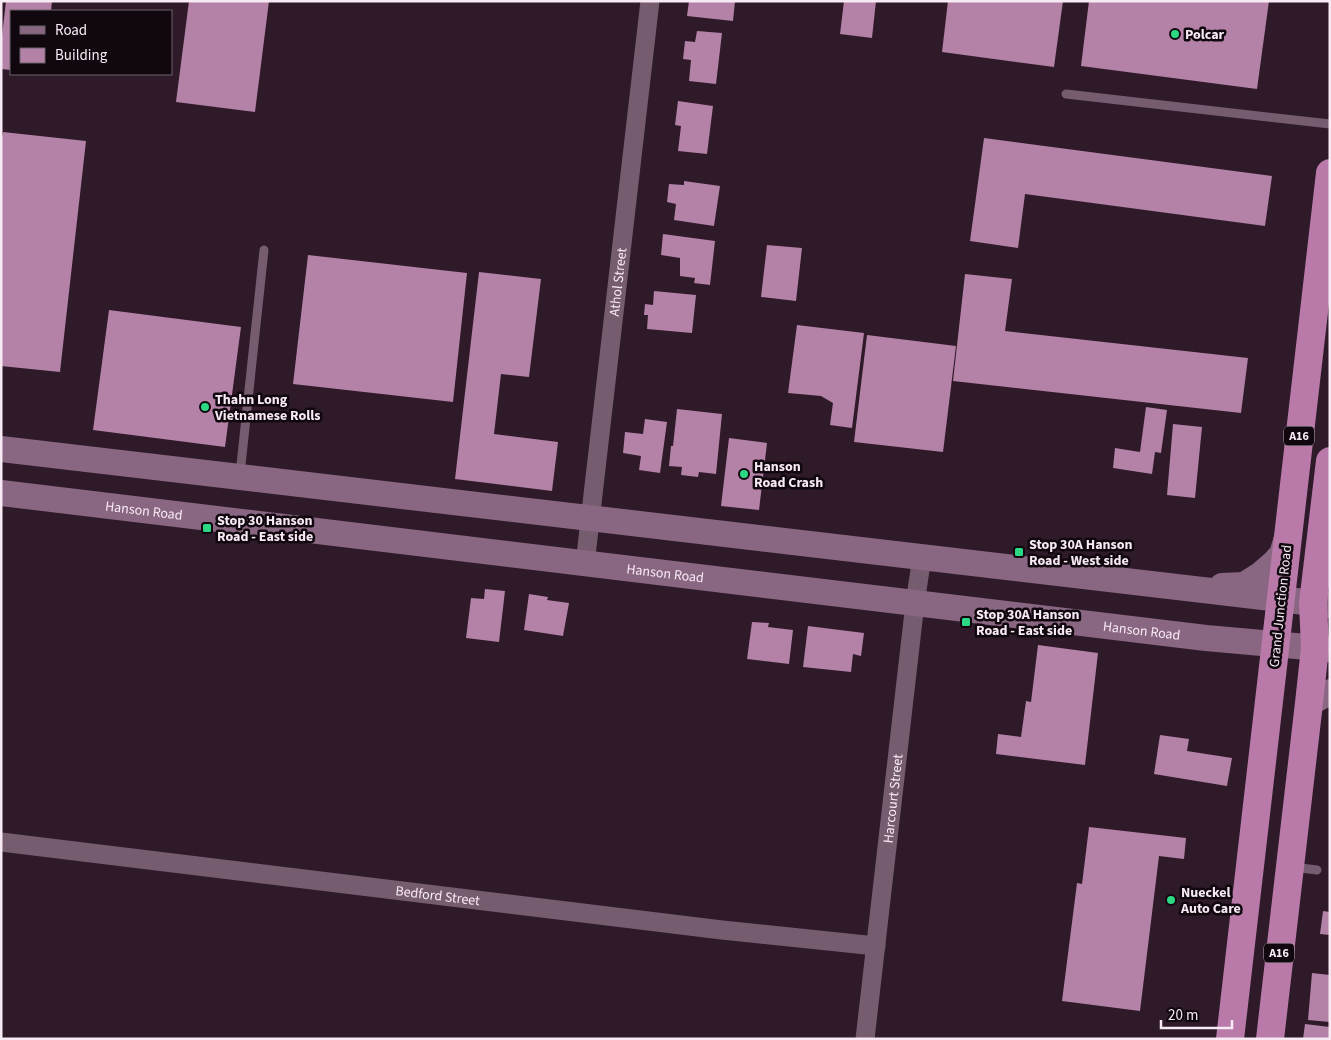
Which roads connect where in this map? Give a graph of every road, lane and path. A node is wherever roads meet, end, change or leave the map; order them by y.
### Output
1 (650, 1) edge
2 (1066, 94) dead end
3 (1330, 124) edge
4 (1330, 173) edge
5 (264, 250) dead end
6 (1, 449) edge
7 (1330, 461) edge
8 (240, 477) junction
9 (1, 493) edge
10 (1325, 500) junction
11 (591, 518) junction
12 (1330, 530) edge
13 (1287, 538) junction
14 (922, 557) junction
15 (586, 564) junction
16 (1186, 588) junction
17 (1280, 600) junction
18 (915, 603) junction
19 (1321, 604) edge
20 (1275, 645) junction
21 (1322, 649) edge
22 (1320, 697) edge
23 (1, 842) edge
24 (1289, 867) junction
25 (1317, 870) dead end
26 (876, 946) junction
27 (865, 1039) edge
28 (1230, 1039) edge
29 (1270, 1039) edge

1 - 11 street, Athol Street
2 - 3 lane
4 - 13 highway, Grand Junction Road / A16
5 - 8 lane
6 - 8 main road
7 - 10 highway, A16
8 - 11 main road
9 - 15 main road, Hanson Road
10 - 12 highway
10 - 19 highway, A16
11 - 14 main road
11 - 15 street, Athol Street
13 - 16 main road
13 - 17 highway, Grand Junction Road / A16
14 - 16 main road
14 - 18 street, Harcourt Street
15 - 18 main road, Hanson Road
16 - 17 main road
17 - 19 main road
17 - 20 highway, Grand Junction Road / A16
18 - 20 main road, Hanson Road
18 - 26 street, Harcourt Street
19 - 21 highway, A16
20 - 21 main road, Hanson Road
20 - 28 highway, Grand Junction Road / A16
21 - 22 highway, A16
22 - 24 highway, A16
23 - 26 street, Bedford Street
24 - 25 lane
24 - 29 highway, A16
26 - 27 street, Harcourt Street

